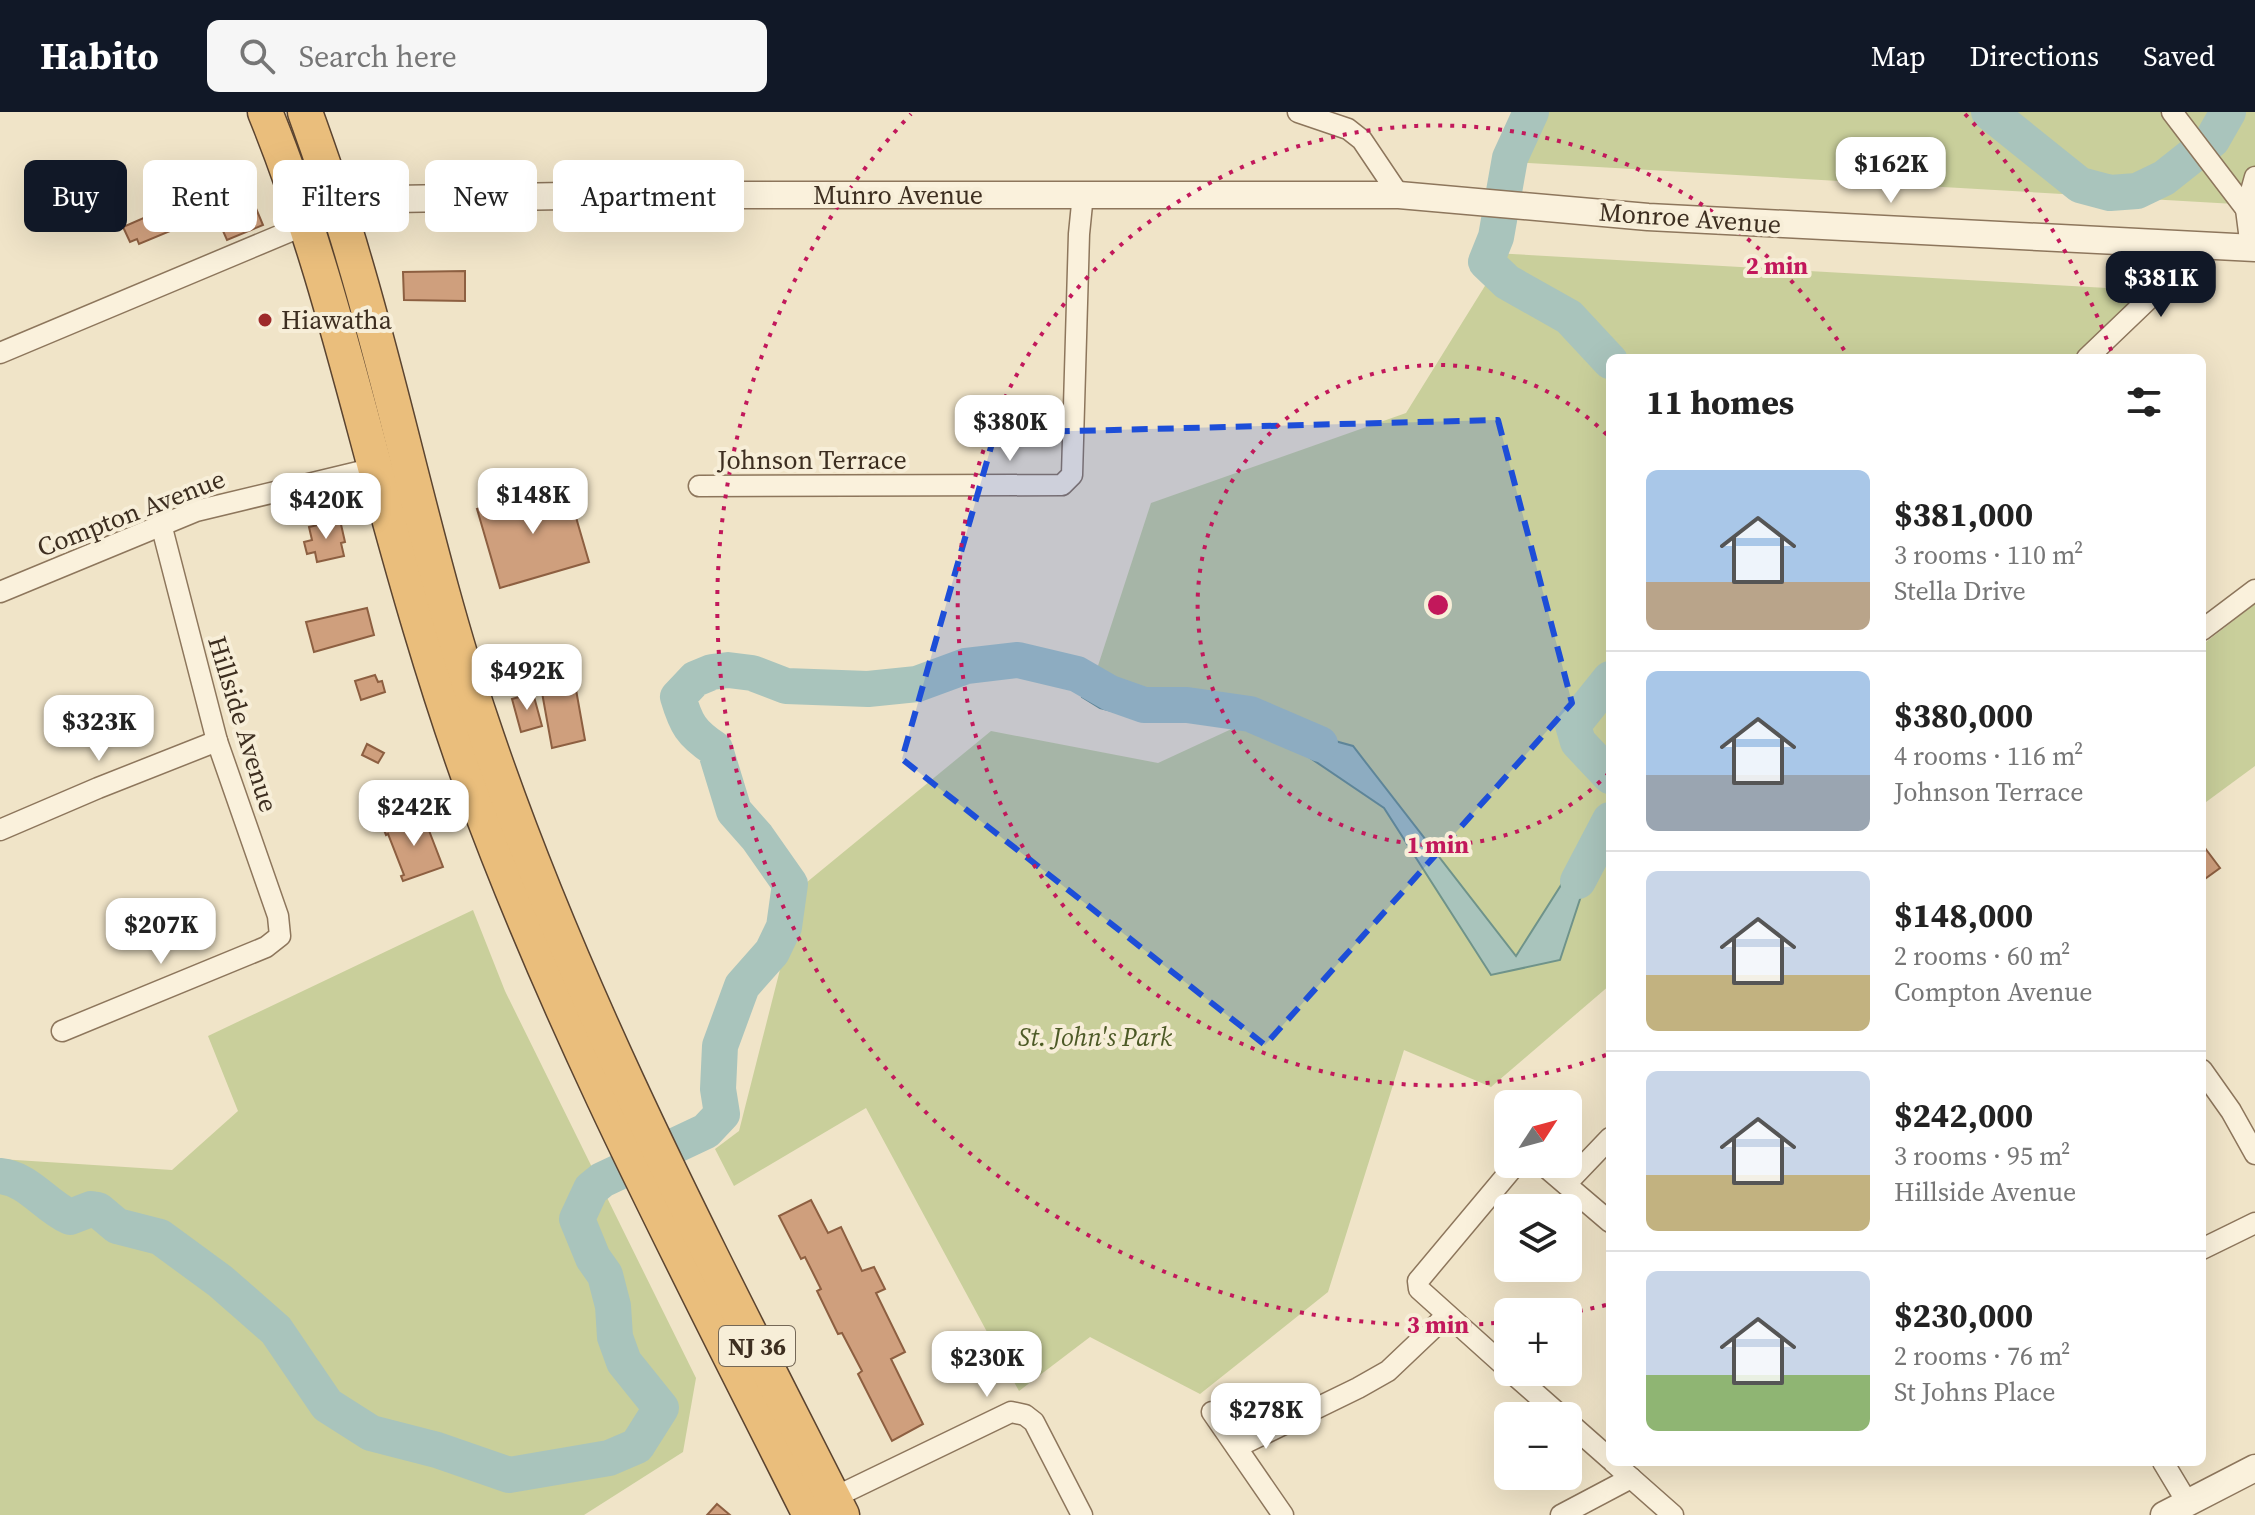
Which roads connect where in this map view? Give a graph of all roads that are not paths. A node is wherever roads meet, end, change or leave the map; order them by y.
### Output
1 (265, 112) edge
2 (305, 112) edge
3 (1298, 112) edge
4 (2172, 112) edge
5 (1351, 121) edge
6 (282, 160) edge
7 (322, 160) edge
8 (2255, 177) edge
9 (1083, 194) junction
10 (1399, 195) junction
11 (409, 199) edge
12 (1461, 200) joint
13 (2246, 209) junction
14 (288, 232) edge
15 (307, 232) edge
16 (346, 232) edge
17 (2203, 247) junction
18 (2253, 248) edge
19 (0, 353) edge
20 (2091, 354) edge
21 (375, 468) junction
22 (699, 486) dead end
23 (161, 524) junction
24 (2255, 590) edge
25 (0, 592) edge
26 (2206, 627) edge
27 (217, 741) junction
28 (0, 830) edge
29 (62, 1031) dead end
30 (2206, 1076) edge
31 (1606, 1142) edge
32 (640, 1144) junction
33 (2255, 1154) edge
34 (1504, 1178) edge
35 (1559, 1178) edge
36 (1566, 1184) junction
37 (1606, 1219) edge
38 (2255, 1223) edge
39 (2206, 1247) edge
40 (1447, 1315) junction
41 (1494, 1357) edge
42 (1527, 1386) edge
43 (1545, 1402) edge
44 (1212, 1412) dead end
45 (1582, 1435) edge
46 (1237, 1447) junction
47 (1606, 1456) edge
48 (1617, 1466) edge
49 (2165, 1466) edge
50 (2255, 1468) edge
51 (1631, 1478) junction
52 (2187, 1502) junction
53 (828, 1509) edge
54 (1082, 1515) edge
55 (1283, 1515) edge
56 (1561, 1515) edge
57 (1673, 1515) edge
58 (2164, 1515) edge

1 - 6 highway, NJ 36
2 - 7 highway, NJ 36
3 - 5 street
4 - 13 street
5 - 10 street
8 - 13 street
9 - 10 street, Munro Avenue
9 - 11 street, Munro Avenue
9 - 22 street, Johnson Terrace
10 - 12 street, Munro Avenue
12 - 17 street, Monroe Avenue
13 - 18 street
14 - 19 street
15 - 21 highway, NJ 36
16 - 32 highway, NJ 36
17 - 18 street, Monroe Avenue
17 - 20 street
21 - 23 street, Compton Avenue
21 - 32 highway, NJ 36
23 - 25 street, Compton Avenue
23 - 27 street, Hillside Avenue
24 - 26 street
27 - 28 street
27 - 29 street, Hillside Avenue
30 - 33 street
31 - 36 street
32 - 53 highway, NJ 36
34 - 40 street
35 - 36 street
36 - 37 street
38 - 39 street
40 - 41 street
40 - 46 street
42 - 43 street
44 - 46 street
45 - 47 street
46 - 55 street
48 - 51 street
49 - 52 street
50 - 52 street
51 - 56 street
51 - 57 street
52 - 58 street
53 - 54 street

